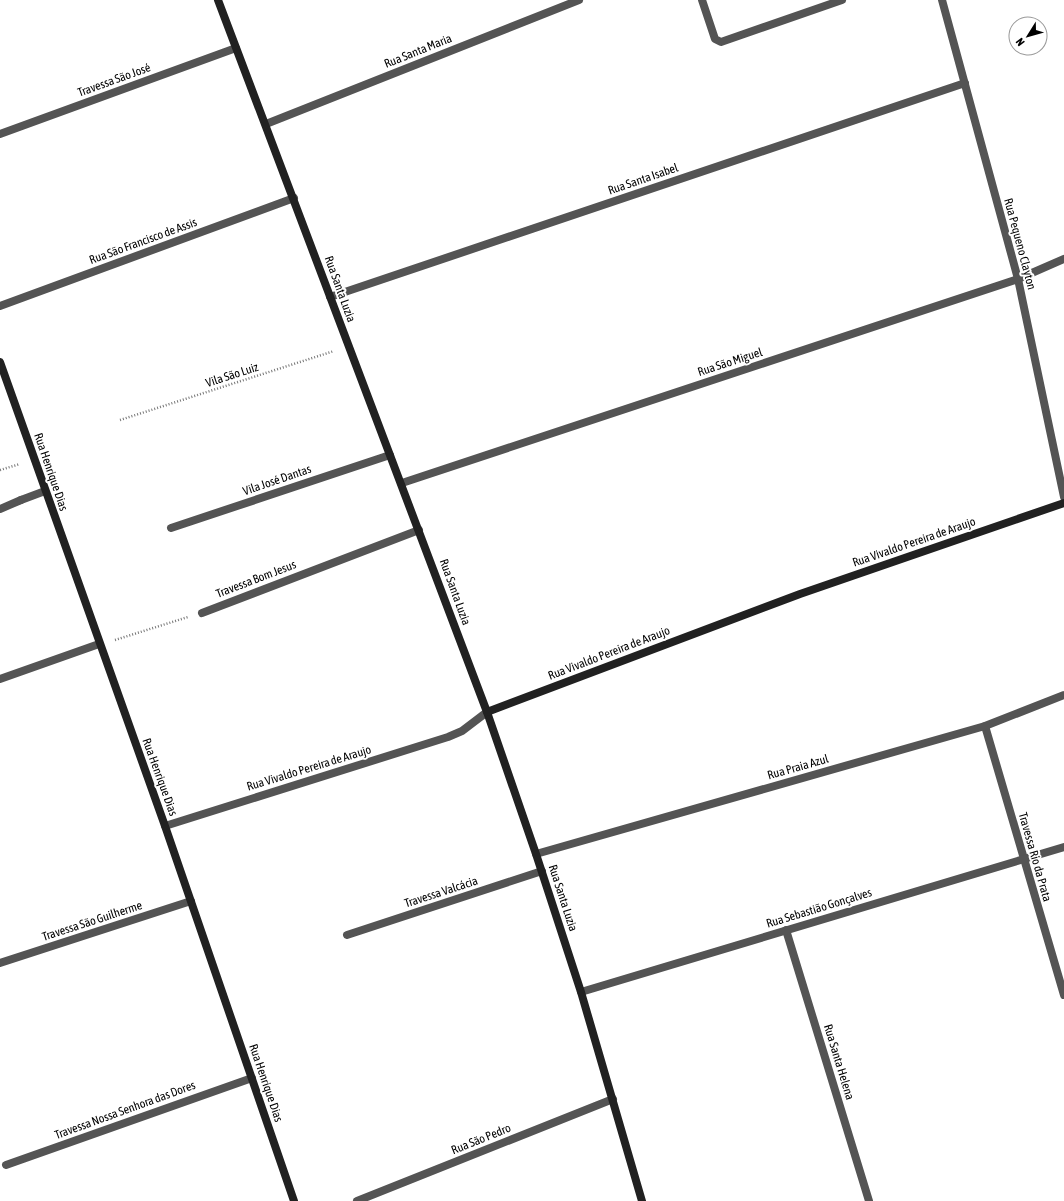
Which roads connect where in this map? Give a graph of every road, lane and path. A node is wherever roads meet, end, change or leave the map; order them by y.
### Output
1 (218, 0) edge
2 (579, 0) edge
3 (702, 0) edge
4 (842, 0) edge
5 (942, 0) edge
6 (236, 48) junction
7 (964, 83) junction
8 (266, 124) junction
9 (0, 134) edge
10 (294, 198) junction
11 (1064, 259) edge
12 (1018, 279) junction
13 (330, 297) junction
14 (0, 306) edge
15 (348, 347) junction
16 (0, 362) edge
17 (120, 420) dead end
18 (390, 455) junction
19 (34, 459) junction
20 (0, 470) edge
21 (402, 483) junction
22 (45, 491) junction
23 (1064, 497) edge
24 (1064, 503) edge
25 (0, 509) edge
26 (171, 528) dead end
27 (419, 530) junction
28 (202, 613) joint
29 (99, 644) junction
30 (0, 679) edge
31 (1064, 695) edge
32 (487, 712) junction
33 (985, 726) junction
34 (165, 826) junction
35 (1064, 847) edge
36 (536, 854) junction
37 (1023, 859) junction
38 (542, 871) junction
39 (191, 901) junction
40 (786, 930) junction
41 (347, 935) dead end
42 (0, 963) edge
43 (581, 992) junction
44 (1064, 995) edge
45 (252, 1078) junction
46 (613, 1099) junction
47 (6, 1165) dead end
48 (294, 1201) edge
49 (357, 1201) edge
50 (642, 1201) edge
51 (869, 1201) edge

1 - 6 main road, Rua Santa Luzia
2 - 8 street, Rua Santa Maria
3 - 4 street
5 - 7 street, Rua Pequeno Clayton
6 - 8 main road, Rua Santa Luzia
6 - 9 street, Travessa São José
7 - 12 street, Rua Pequeno Clayton
7 - 13 street, Rua Santa Isabel
8 - 10 main road, Rua Santa Luzia
10 - 13 main road, Rua Santa Luzia
10 - 14 street, Rua São Francisco de Assis
11 - 12 street, Rua São Miguel
12 - 21 street, Rua São Miguel
12 - 23 street, Rua Pequeno Clayton
13 - 15 main road, Rua Santa Luzia
15 - 17 path, Vila São Luiz
15 - 18 main road, Rua Santa Luzia
16 - 19 main road, Rua Henrique Dias
18 - 21 main road, Rua Santa Luzia
18 - 26 street, Vila José Dantas
19 - 20 path
19 - 22 main road, Rua Henrique Dias
21 - 27 main road, Rua Santa Luzia
22 - 25 street
22 - 29 main road, Rua Henrique Dias
24 - 32 main road, Rua Vivaldo Pereira de Araujo
27 - 28 street, Travessa Bom Jesus
27 - 32 main road, Rua Santa Luzia
28 - 29 path
29 - 30 street
29 - 34 main road, Rua Henrique Dias
31 - 33 street, Rua Praia Azul
32 - 34 street, Rua Vivaldo Pereira de Araujo
32 - 36 main road, Rua Santa Luzia
33 - 36 street, Rua Praia Azul
33 - 37 street, Travessa Rio da Prata
34 - 39 main road, Rua Henrique Dias
35 - 37 street, Rua Sebastião Gonçalves
36 - 38 main road, Rua Santa Luzia
37 - 40 street, Rua Sebastião Gonçalves
37 - 44 street, Travessa Rio da Prata
38 - 41 street, Travessa Valcácia
38 - 43 main road, Rua Santa Luzia
39 - 42 street, Travessa São Guilherme
39 - 45 main road, Rua Henrique Dias
40 - 43 street, Rua Sebastião Gonçalves
40 - 51 street, Rua Santa Helena
43 - 46 main road, Rua Santa Luzia
45 - 47 street, Travessa Nossa Senhora das Dores
45 - 48 main road, Rua Henrique Dias
46 - 49 street, Rua São Pedro
46 - 50 main road, Rua Santa Luzia

